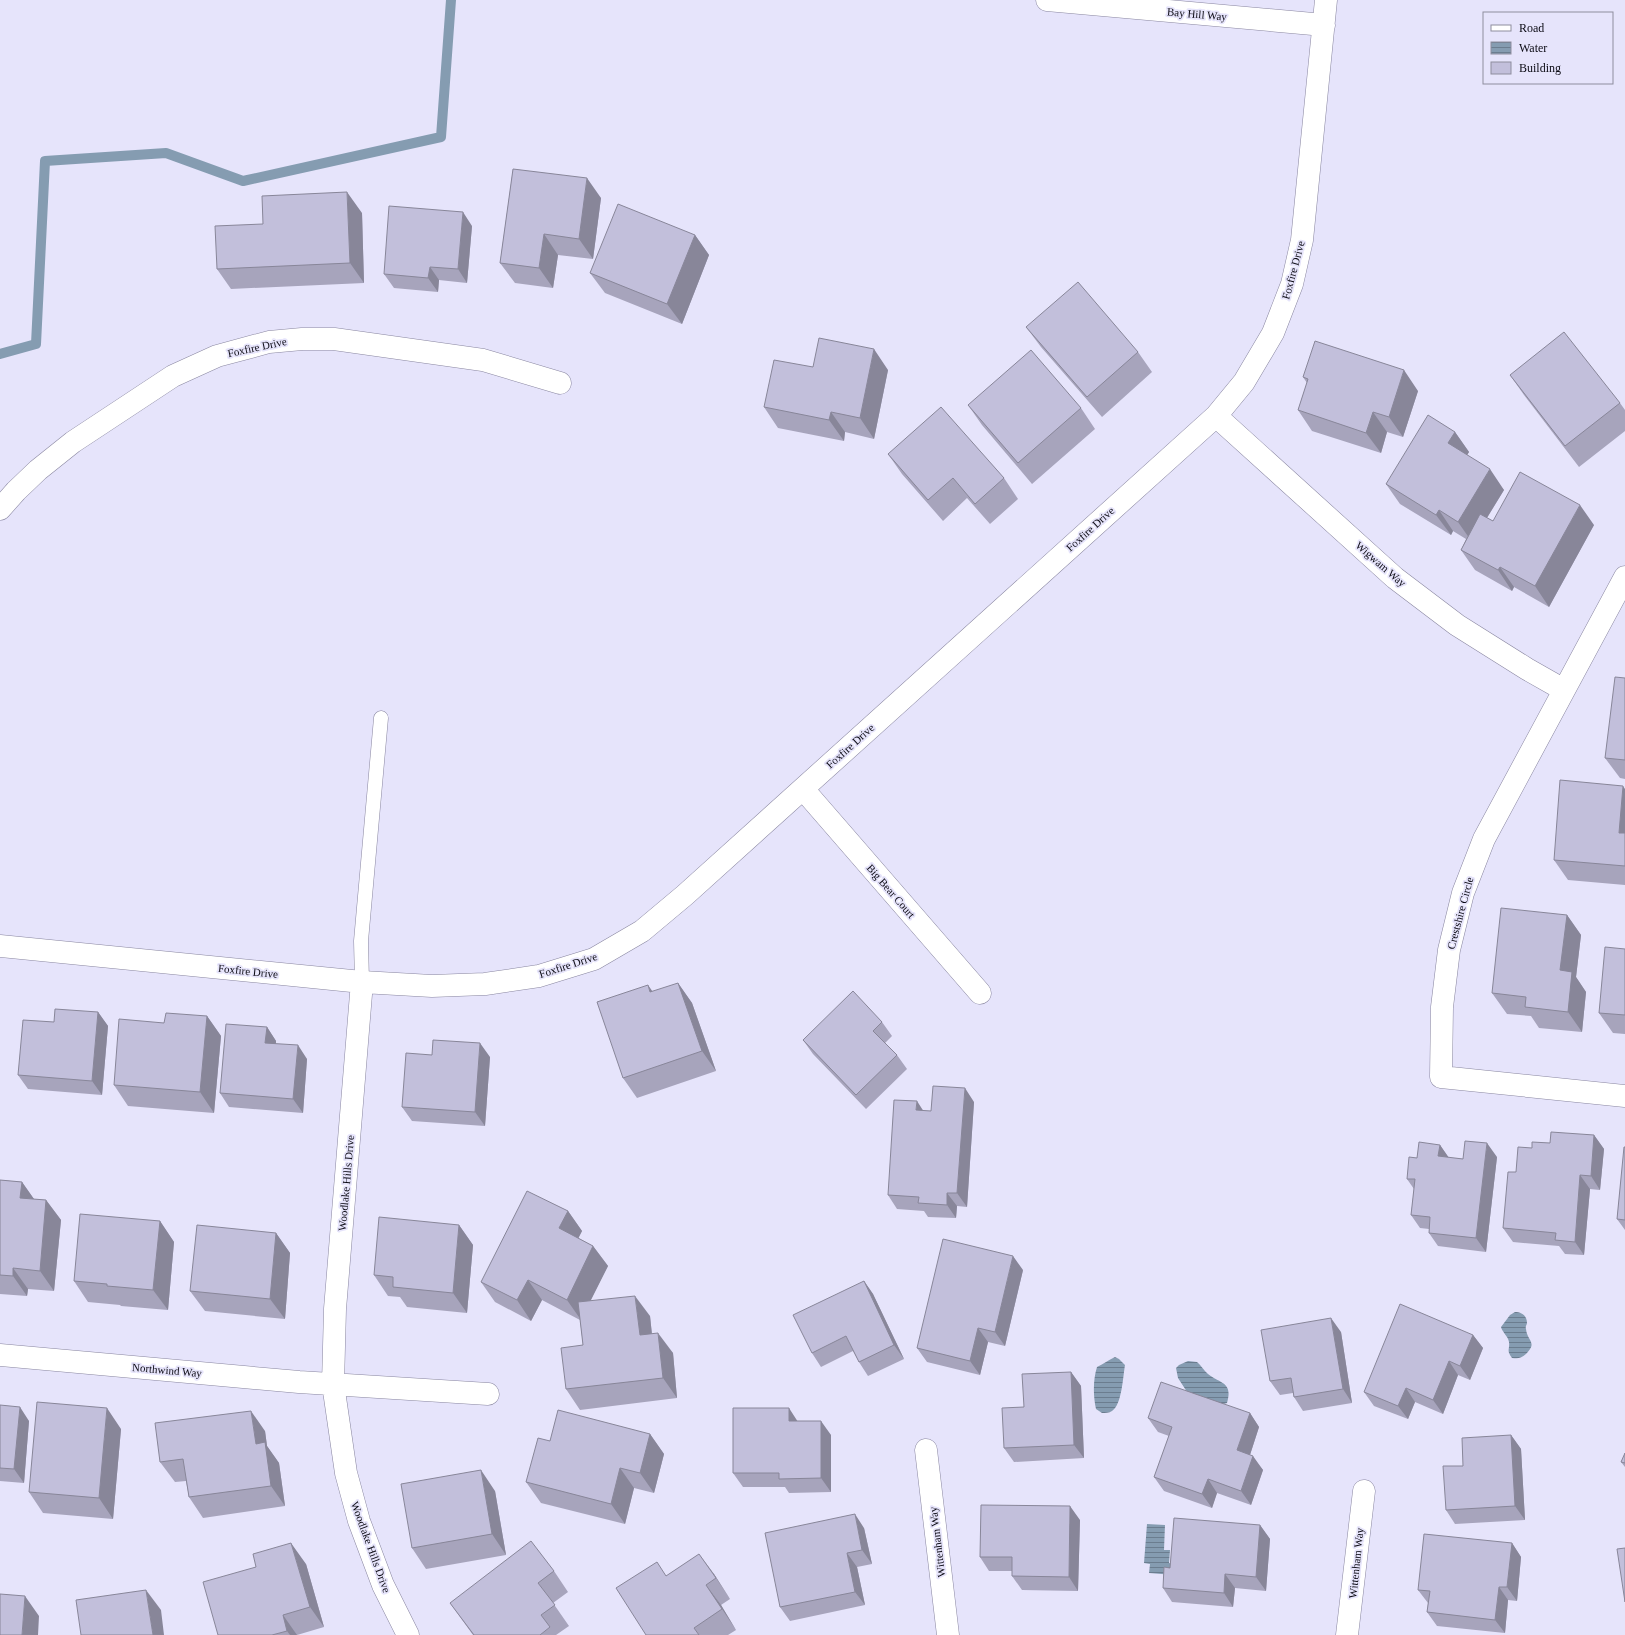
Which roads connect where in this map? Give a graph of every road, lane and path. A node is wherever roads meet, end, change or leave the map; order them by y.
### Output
1 (1047, 0) edge
2 (1326, 0) edge
3 (1324, 25) junction
4 (560, 383) dead end
5 (1216, 416) junction
6 (0, 509) edge
7 (1625, 577) edge
8 (1564, 690) junction
9 (381, 718) dead end
10 (803, 789) junction
11 (0, 946) edge
12 (362, 982) junction
13 (980, 993) dead end
14 (1625, 1096) edge
15 (0, 1355) edge
16 (334, 1384) junction
17 (488, 1394) dead end
18 (926, 1450) dead end
19 (1364, 1490) dead end
20 (408, 1635) edge
21 (948, 1635) edge
22 (1348, 1635) edge

1 - 3 street, Bay Hill Way
2 - 3 street, Foxfire Drive
3 - 5 street, Foxfire Drive
4 - 6 street, Foxfire Drive
5 - 8 street, Wigwam Way
5 - 10 street, Foxfire Drive
7 - 8 street, Crestshire Circle
8 - 14 street, Crestshire Circle
9 - 12 lane
10 - 12 street, Foxfire Drive
10 - 13 street, Big Bear Court
11 - 12 street, Foxfire Drive
12 - 16 street, Woodlake Hills Drive
15 - 16 street, Northwind Way
16 - 17 street
16 - 20 street, Woodlake Hills Drive
18 - 21 street, Wittenham Way
19 - 22 street, Wittenham Way

